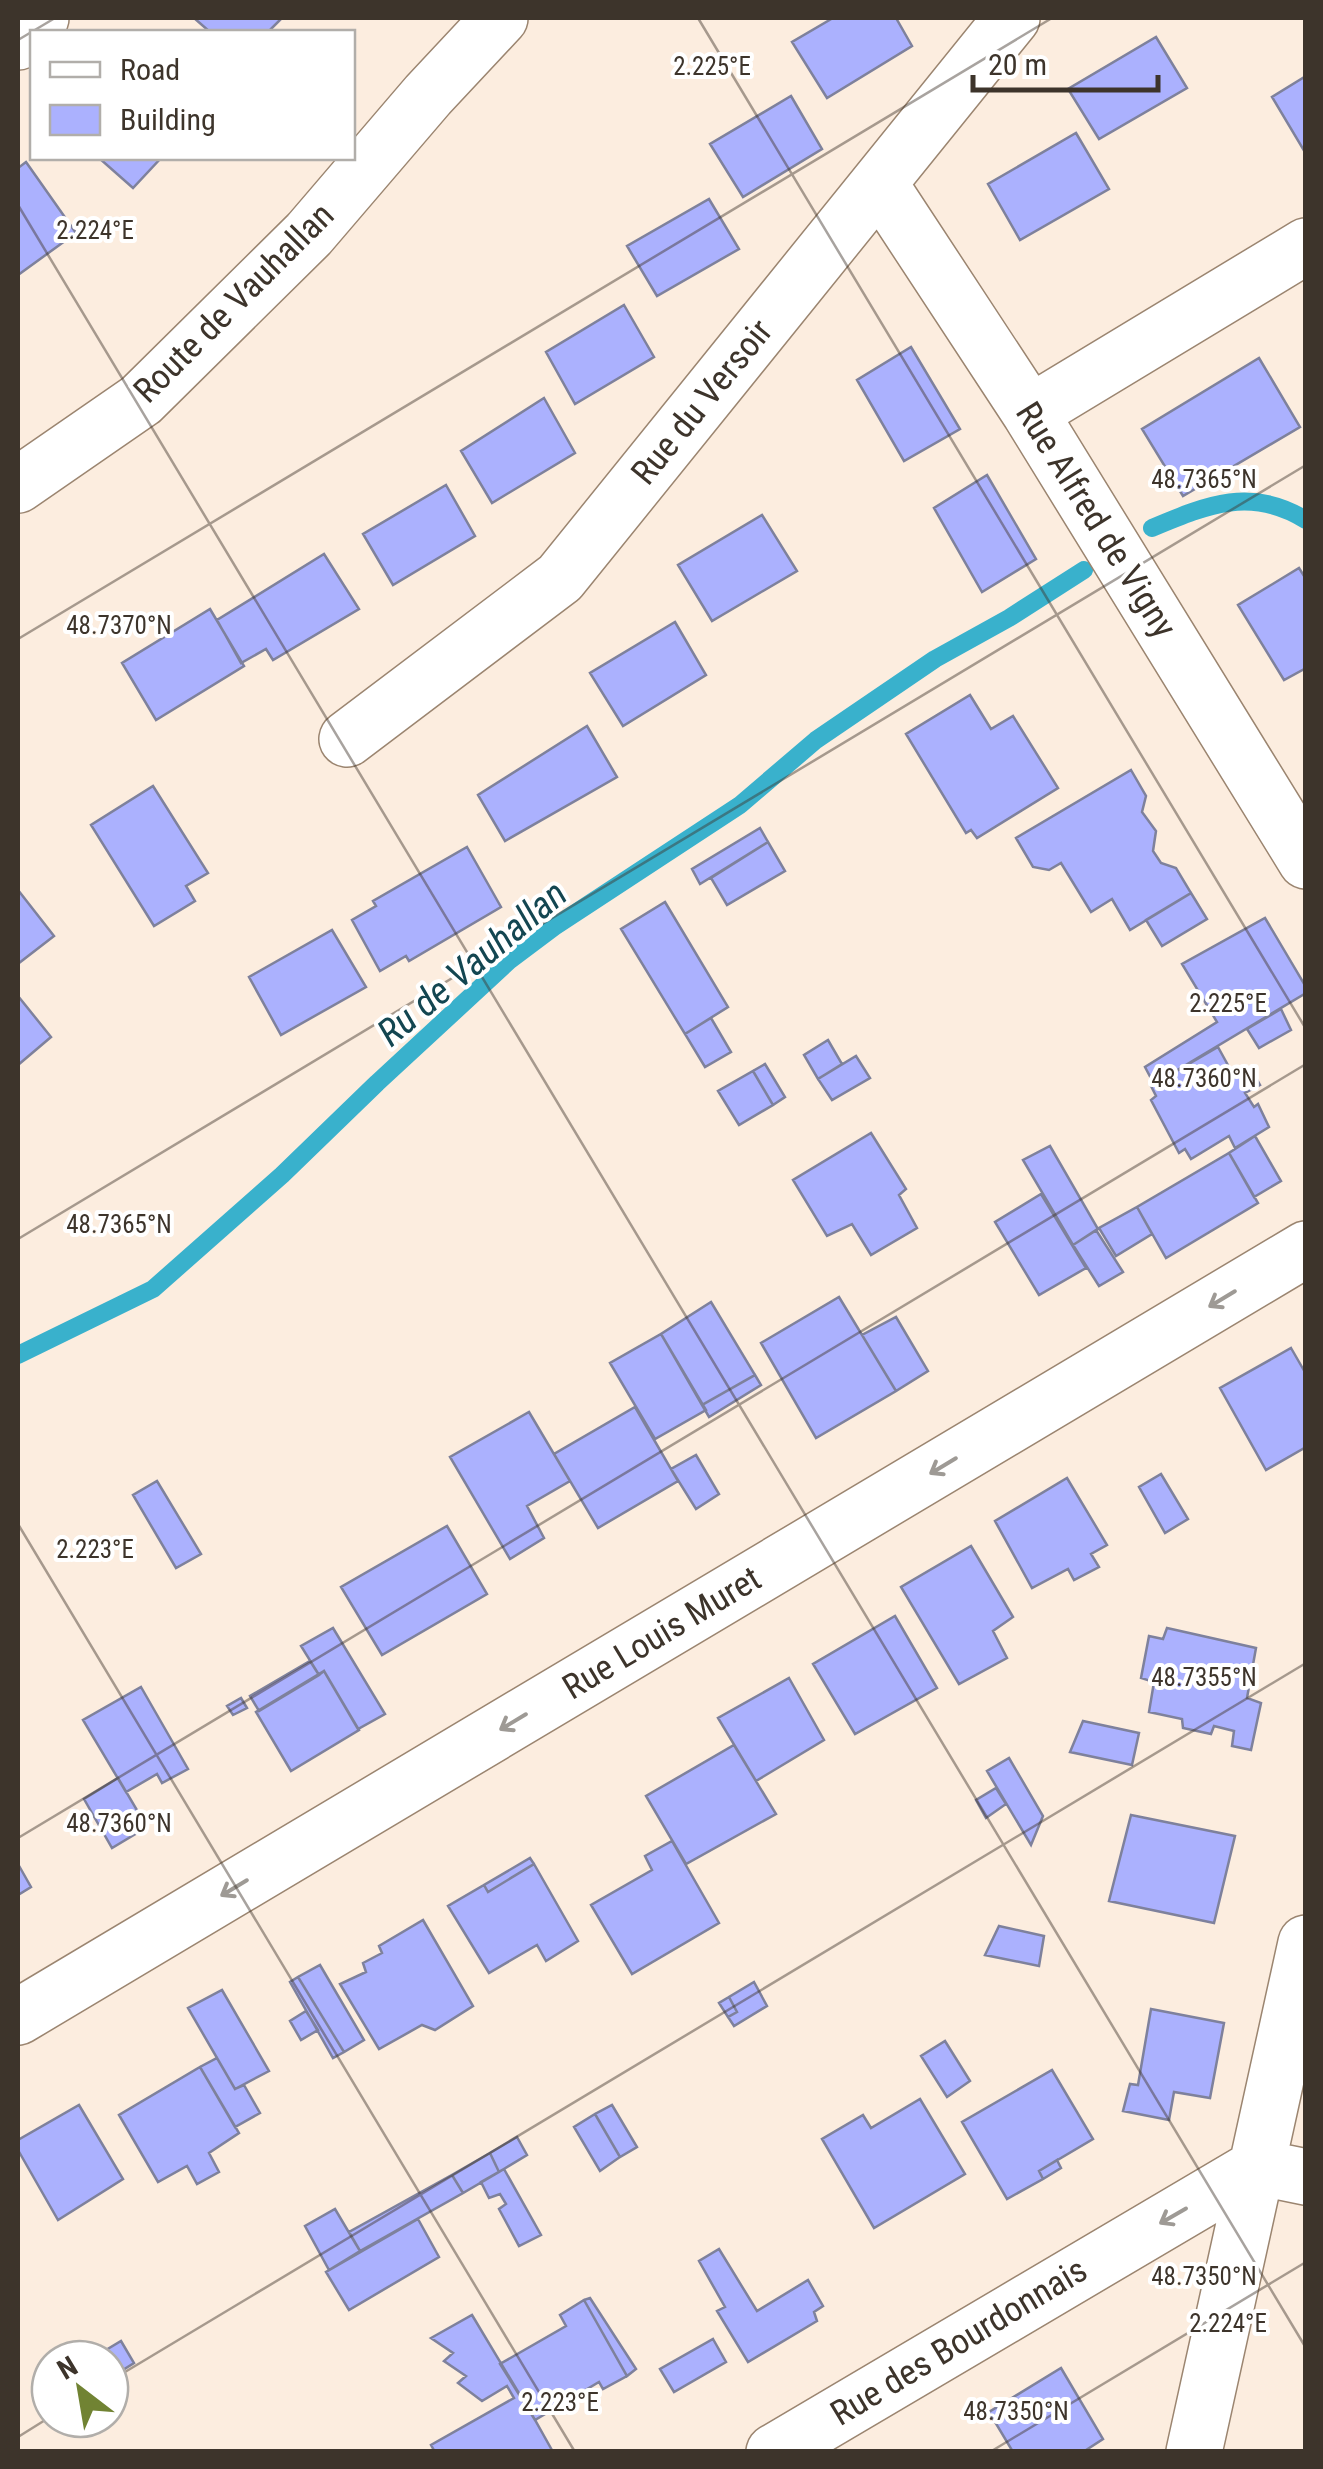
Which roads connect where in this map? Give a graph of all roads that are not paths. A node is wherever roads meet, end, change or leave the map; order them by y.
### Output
1 (42, 18) edge
2 (482, 18) edge
3 (500, 18) edge
4 (1012, 18) edge
5 (18, 42) edge
6 (428, 94) junction
7 (879, 183) junction
8 (1306, 246) edge
9 (1030, 413) junction
10 (18, 485) edge
11 (348, 740) dead end
12 (1306, 861) edge
13 (1306, 1249) edge
14 (1306, 1943) edge
15 (18, 2017) edge
16 (1281, 2172) edge
17 (774, 2452) edge
18 (1194, 2452) edge

1 - 5 street
2 - 6 street, Route de Vauhallan
3 - 6 street, Route de Vauhallan
4 - 7 street, Rue du Versoir
6 - 10 street, Route de Vauhallan
7 - 9 street, Rue Alfred de Vigny
7 - 11 street, Rue du Versoir
8 - 9 street
9 - 12 street, Rue Alfred de Vigny
13 -> 15 street, Rue Louis Muret
14 - 16 street
16 -> 17 street, Rue des Bourdonnais
16 - 18 street

